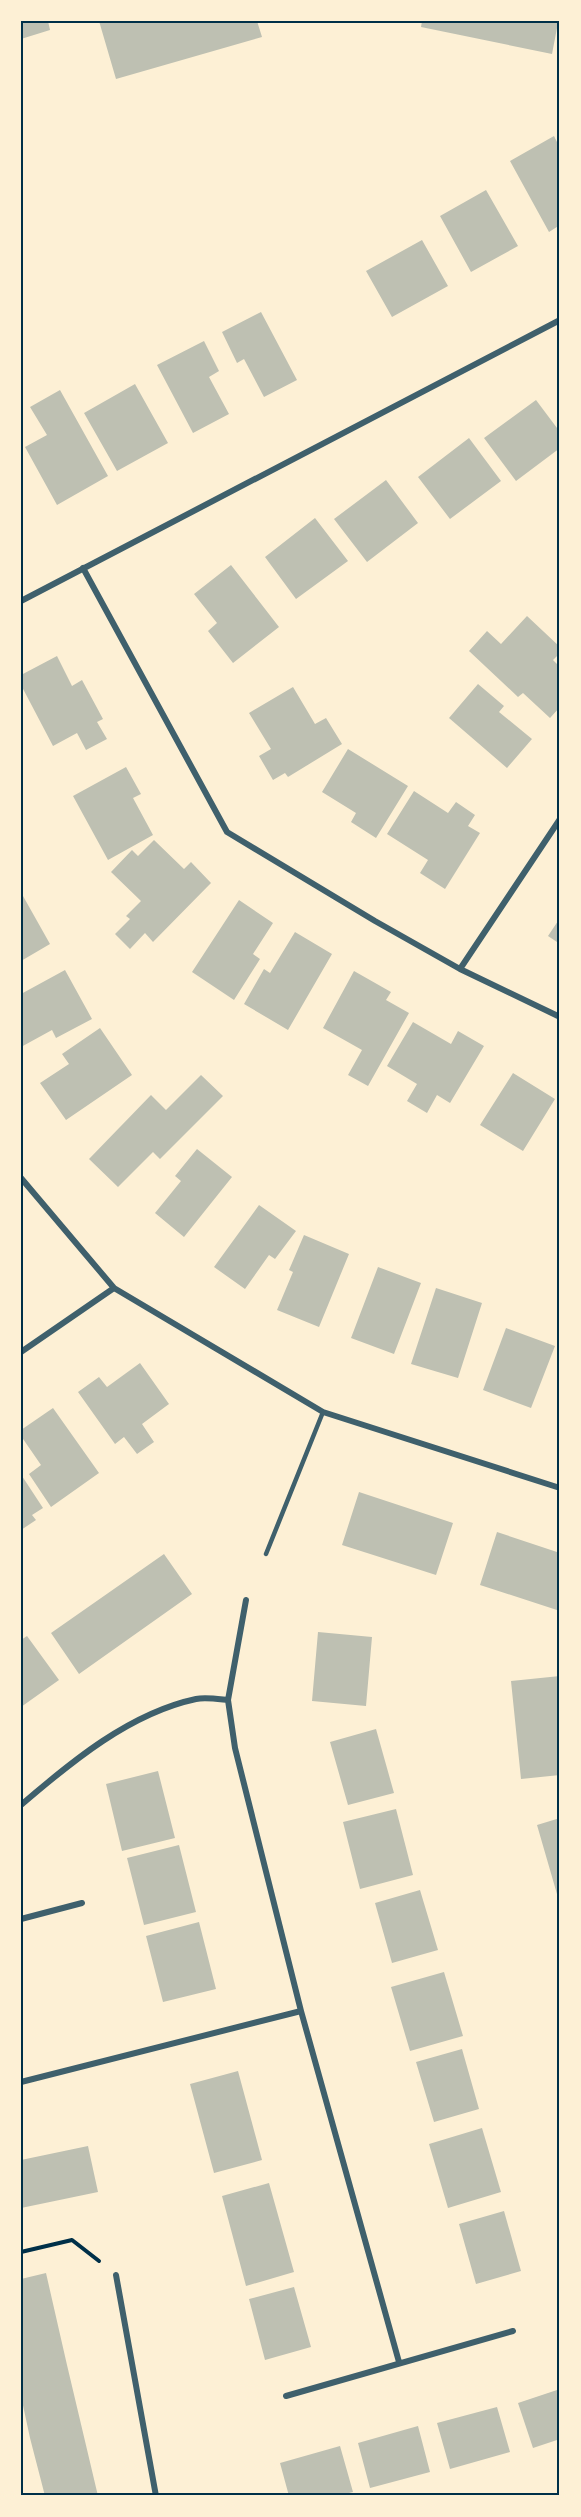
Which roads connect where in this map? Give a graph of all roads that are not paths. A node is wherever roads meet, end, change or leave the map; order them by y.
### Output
1 (560, 320) edge
2 (83, 568) junction
3 (21, 601) edge
4 (560, 819) edge
5 (460, 969) junction
6 (560, 1017) edge
7 (21, 1178) edge
8 (114, 1288) junction
9 (21, 1352) edge
10 (323, 1412) junction
11 (560, 1488) edge
12 (266, 1554) dead end
13 (246, 1600) dead end
14 (228, 1700) junction
15 (21, 1805) edge
16 (82, 1903) dead end
17 (21, 1919) edge
18 (301, 2011) junction
19 (21, 2082) edge
20 (116, 2275) road end
21 (513, 2331) dead end
22 (399, 2362) junction
23 (286, 2396) dead end
24 (156, 2496) edge

1 - 2 street
2 - 3 street
2 - 5 street
4 - 5 street
5 - 6 street
7 - 8 street
8 - 9 street
8 - 10 street
10 - 11 street
10 - 12 lane
13 - 14 street
14 - 15 street
14 - 18 street
16 - 17 street
18 - 19 street
18 - 22 street
20 - 24 street
21 - 22 street
22 - 23 street

